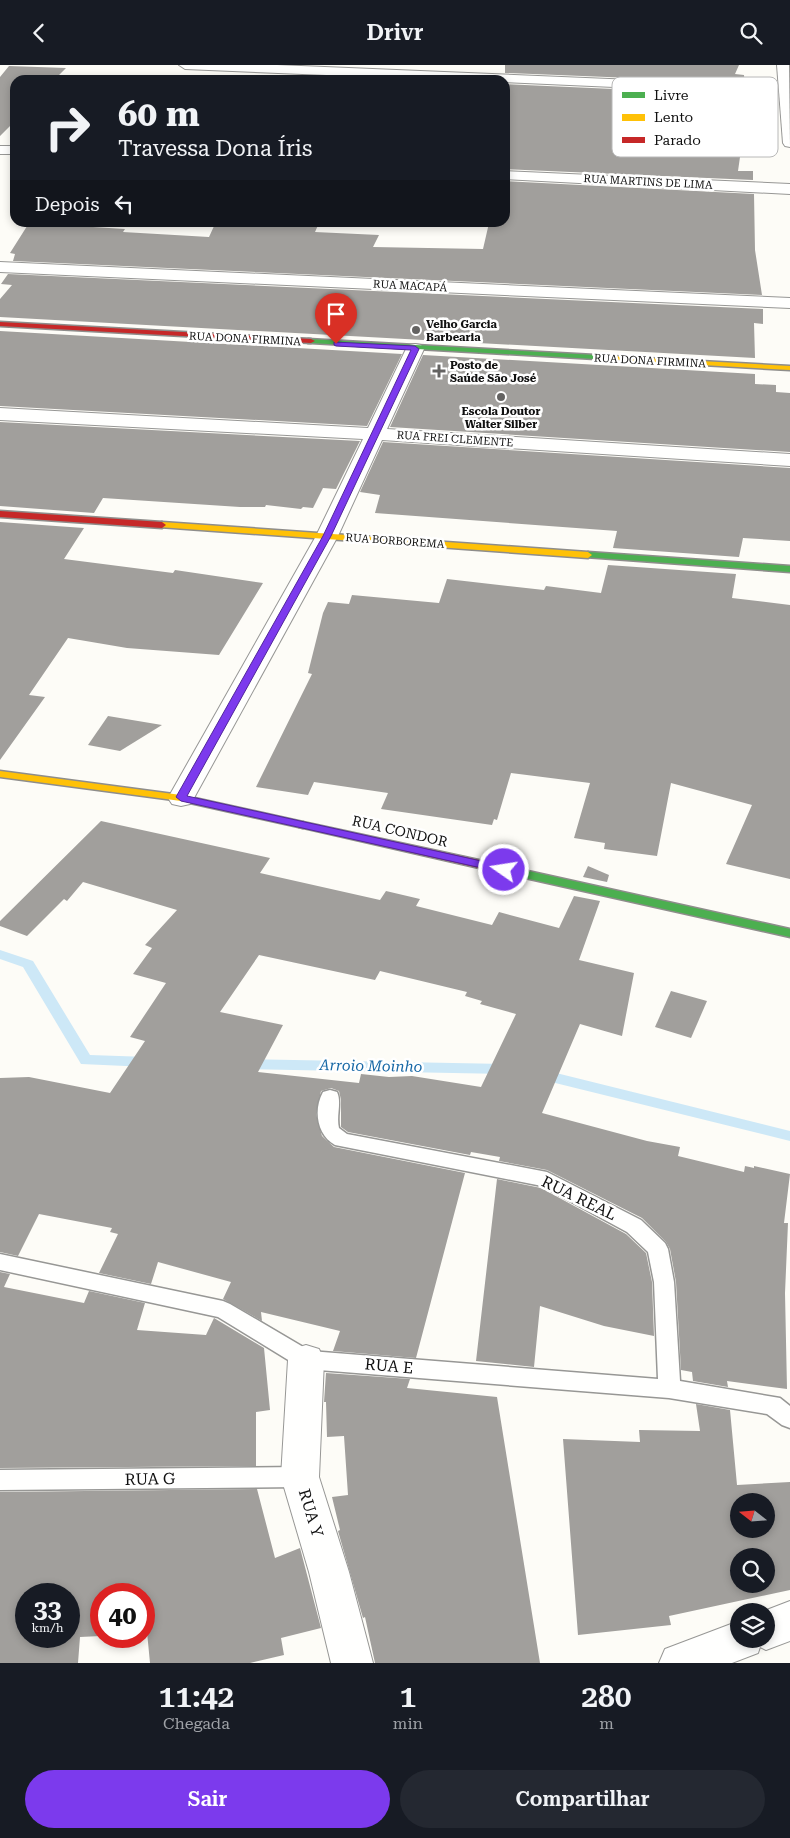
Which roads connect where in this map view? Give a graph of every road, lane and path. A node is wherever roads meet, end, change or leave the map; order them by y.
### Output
1 (185, 65) edge
2 (783, 65) edge
3 (433, 75) edge
4 (510, 78) edge
5 (612, 82) edge
6 (787, 89) edge
7 (790, 138) edge
8 (510, 175) edge
9 (790, 189) edge
10 (0, 267) edge
11 (790, 303) edge
12 (0, 324) edge
13 (415, 349) junction
14 (790, 369) edge
15 (0, 414) edge
16 (374, 434) junction
17 (790, 460) edge
18 (0, 514) edge
19 (327, 536) junction
20 (790, 569) edge
21 (0, 774) edge
22 (181, 797) junction
23 (790, 933) edge
24 (330, 1097) dead end
25 (0, 1262) edge
26 (306, 1360) junction
27 (669, 1389) junction
28 (790, 1418) edge
29 (300, 1477) junction
30 (0, 1480) edge
31 (790, 1621) edge
32 (775, 1627) edge
33 (730, 1644) edge
34 (352, 1663) edge
35 (680, 1663) edge

1 - 3 street
2 - 6 street
4 - 5 street
6 - 7 street
8 - 9 street, RUA MARTINS DE LIMA
10 - 11 street, RUA MACAPÁ
12 - 13 street, RUA DONA FIRMINA
13 - 14 street, RUA DONA FIRMINA
13 - 16 street
15 - 16 street, RUA FREI CLEMENTE
16 - 17 street, RUA FREI CLEMENTE
16 - 19 street
18 - 19 street, RUA BORBOREMA
19 - 20 street, RUA BORBOREMA
19 - 22 street
21 - 22 street, RUA CONDOR
22 - 23 street, RUA CONDOR
24 - 27 lane, RUA REAL
25 - 26 lane, RUA E
26 - 27 lane, RUA E
26 - 29 street, RUA Y
27 - 28 lane, RUA E
29 - 30 lane, RUA G
29 - 34 street, RUA Y
31 - 32 street
33 - 35 street

